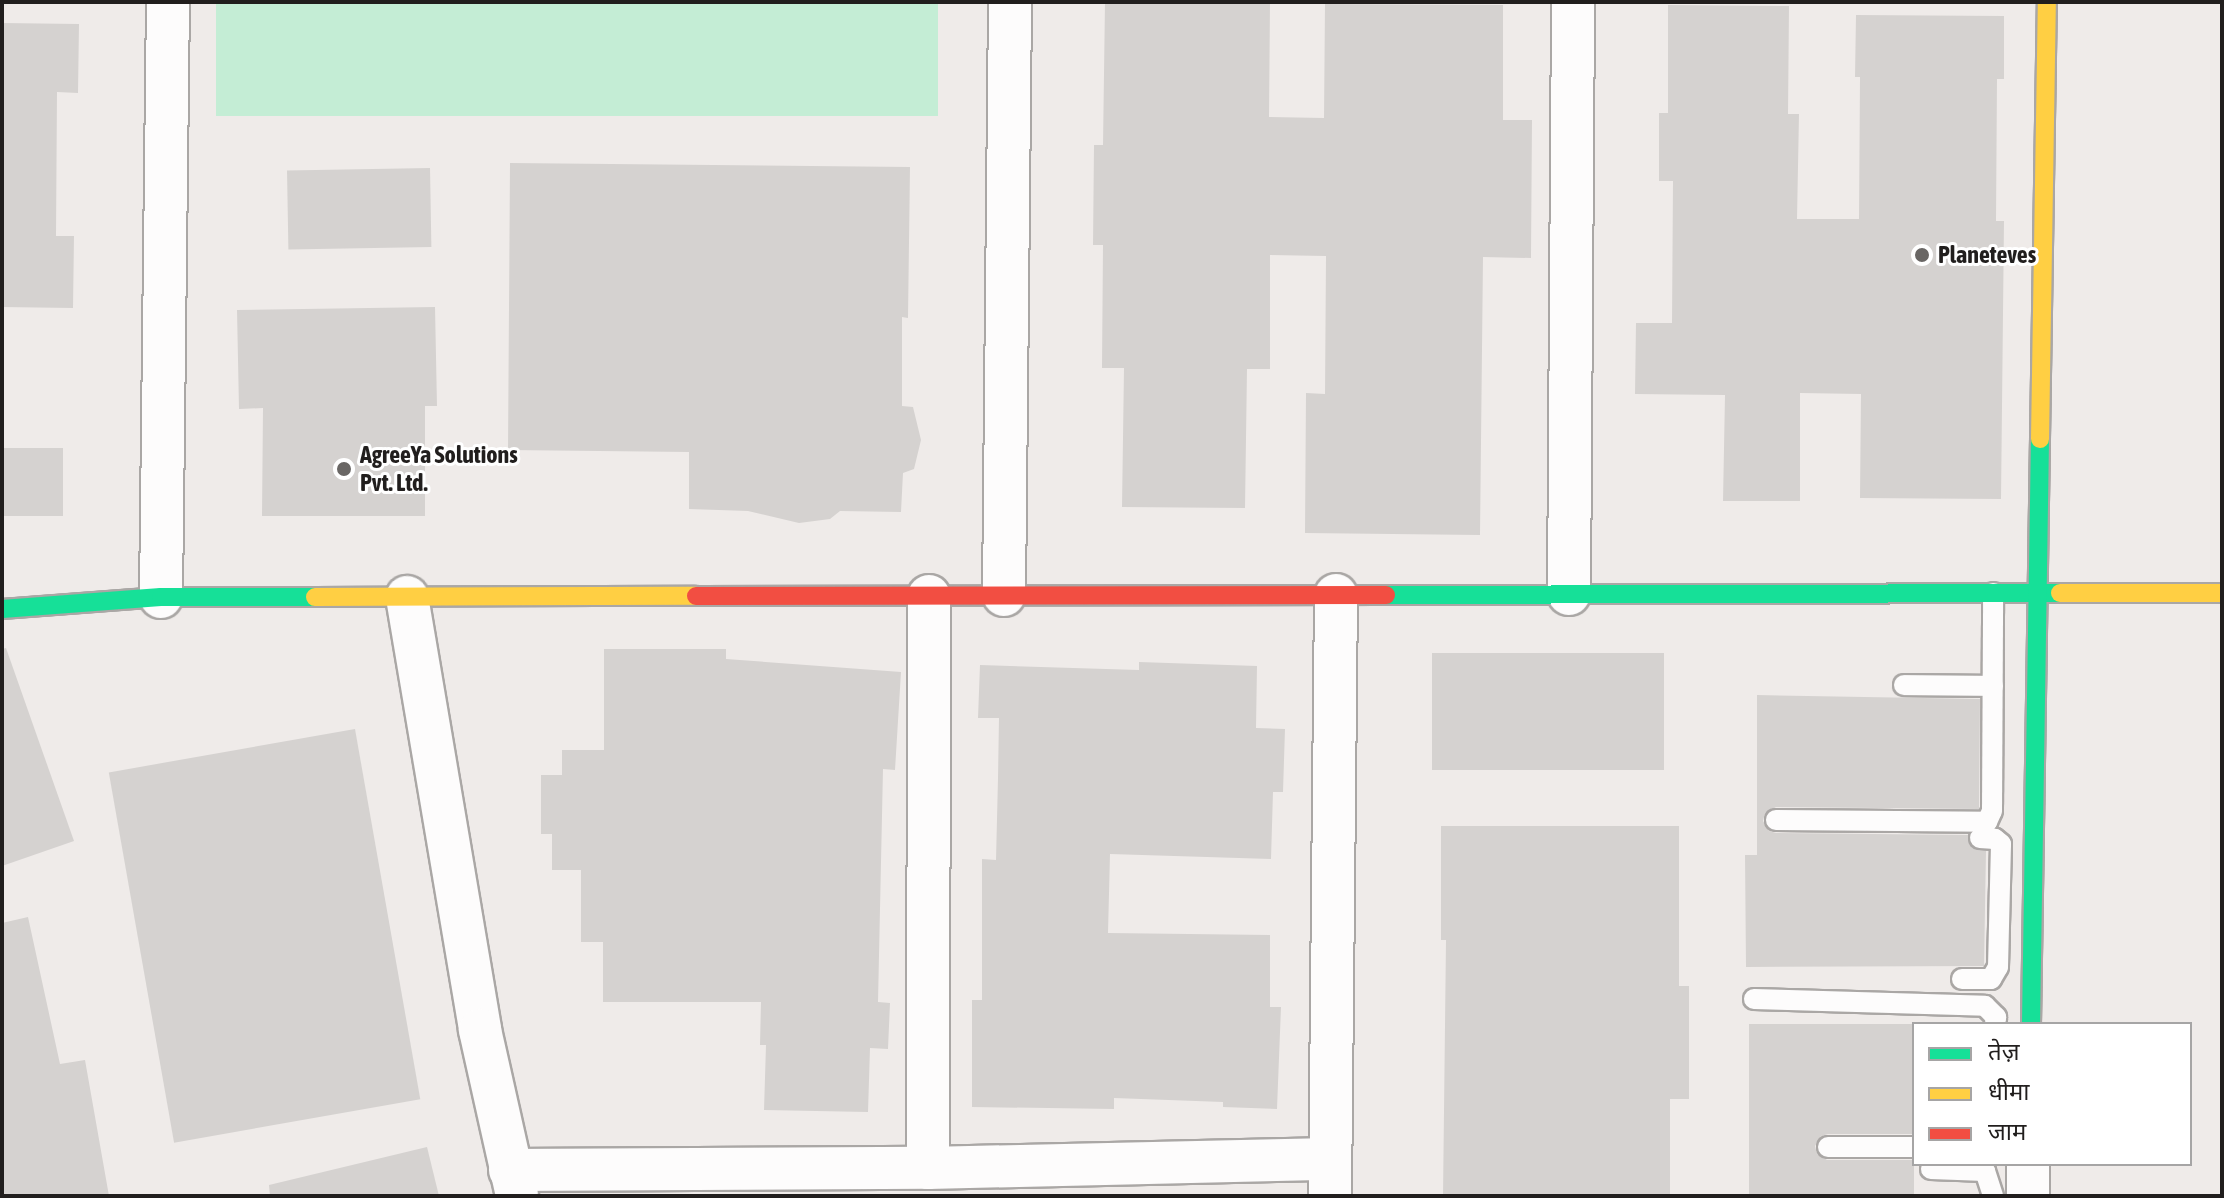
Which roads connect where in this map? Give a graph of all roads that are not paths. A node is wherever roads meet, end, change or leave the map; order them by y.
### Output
1 (168, 2) edge
2 (1010, 2) edge
3 (1573, 2) edge
4 (2047, 2) edge
5 (1993, 593) junction
6 (2038, 593) junction
7 (2222, 593) edge
8 (1569, 594) junction
9 (1004, 595) junction
10 (1336, 595) junction
11 (929, 596) junction
12 (161, 597) junction
13 (407, 597) junction
14 (2, 609) edge
15 (1904, 685) dead end
16 (1993, 686) junction
17 (1776, 820) dead end
18 (1980, 838) dead end
19 (2001, 844) junction
20 (2034, 845) junction
21 (1998, 967) junction
22 (2032, 969) junction
23 (1962, 979) dead end
24 (1754, 999) dead end
25 (1996, 1020) edge
26 (2031, 1021) edge
27 (1828, 1147) dead end
28 (1912, 1147) edge
29 (2028, 1166) edge
30 (928, 1168) junction
31 (1931, 1169) dead end
32 (1330, 1177) edge
33 (514, 1183) edge
34 (1993, 1196) edge
35 (2028, 1196) edge

1 - 12 street
2 - 9 street
3 - 8 street
4 - 6 street
5 - 6 street
5 - 8 street
5 - 16 lane
6 - 7 street
6 - 20 street
8 - 10 street
9 - 10 street
9 - 11 street
10 - 32 street
11 - 13 street
11 - 30 street
12 - 13 street
12 - 14 street
13 - 33 street
15 - 16 lane
16 - 17 lane
18 - 19 lane
19 - 20 lane
19 - 21 lane
20 - 22 street
21 - 22 lane
21 - 23 lane
22 - 26 street
24 - 25 lane
25 - 26 lane
27 - 28 lane
29 - 35 street
30 - 32 street
30 - 33 street
31 - 34 lane

